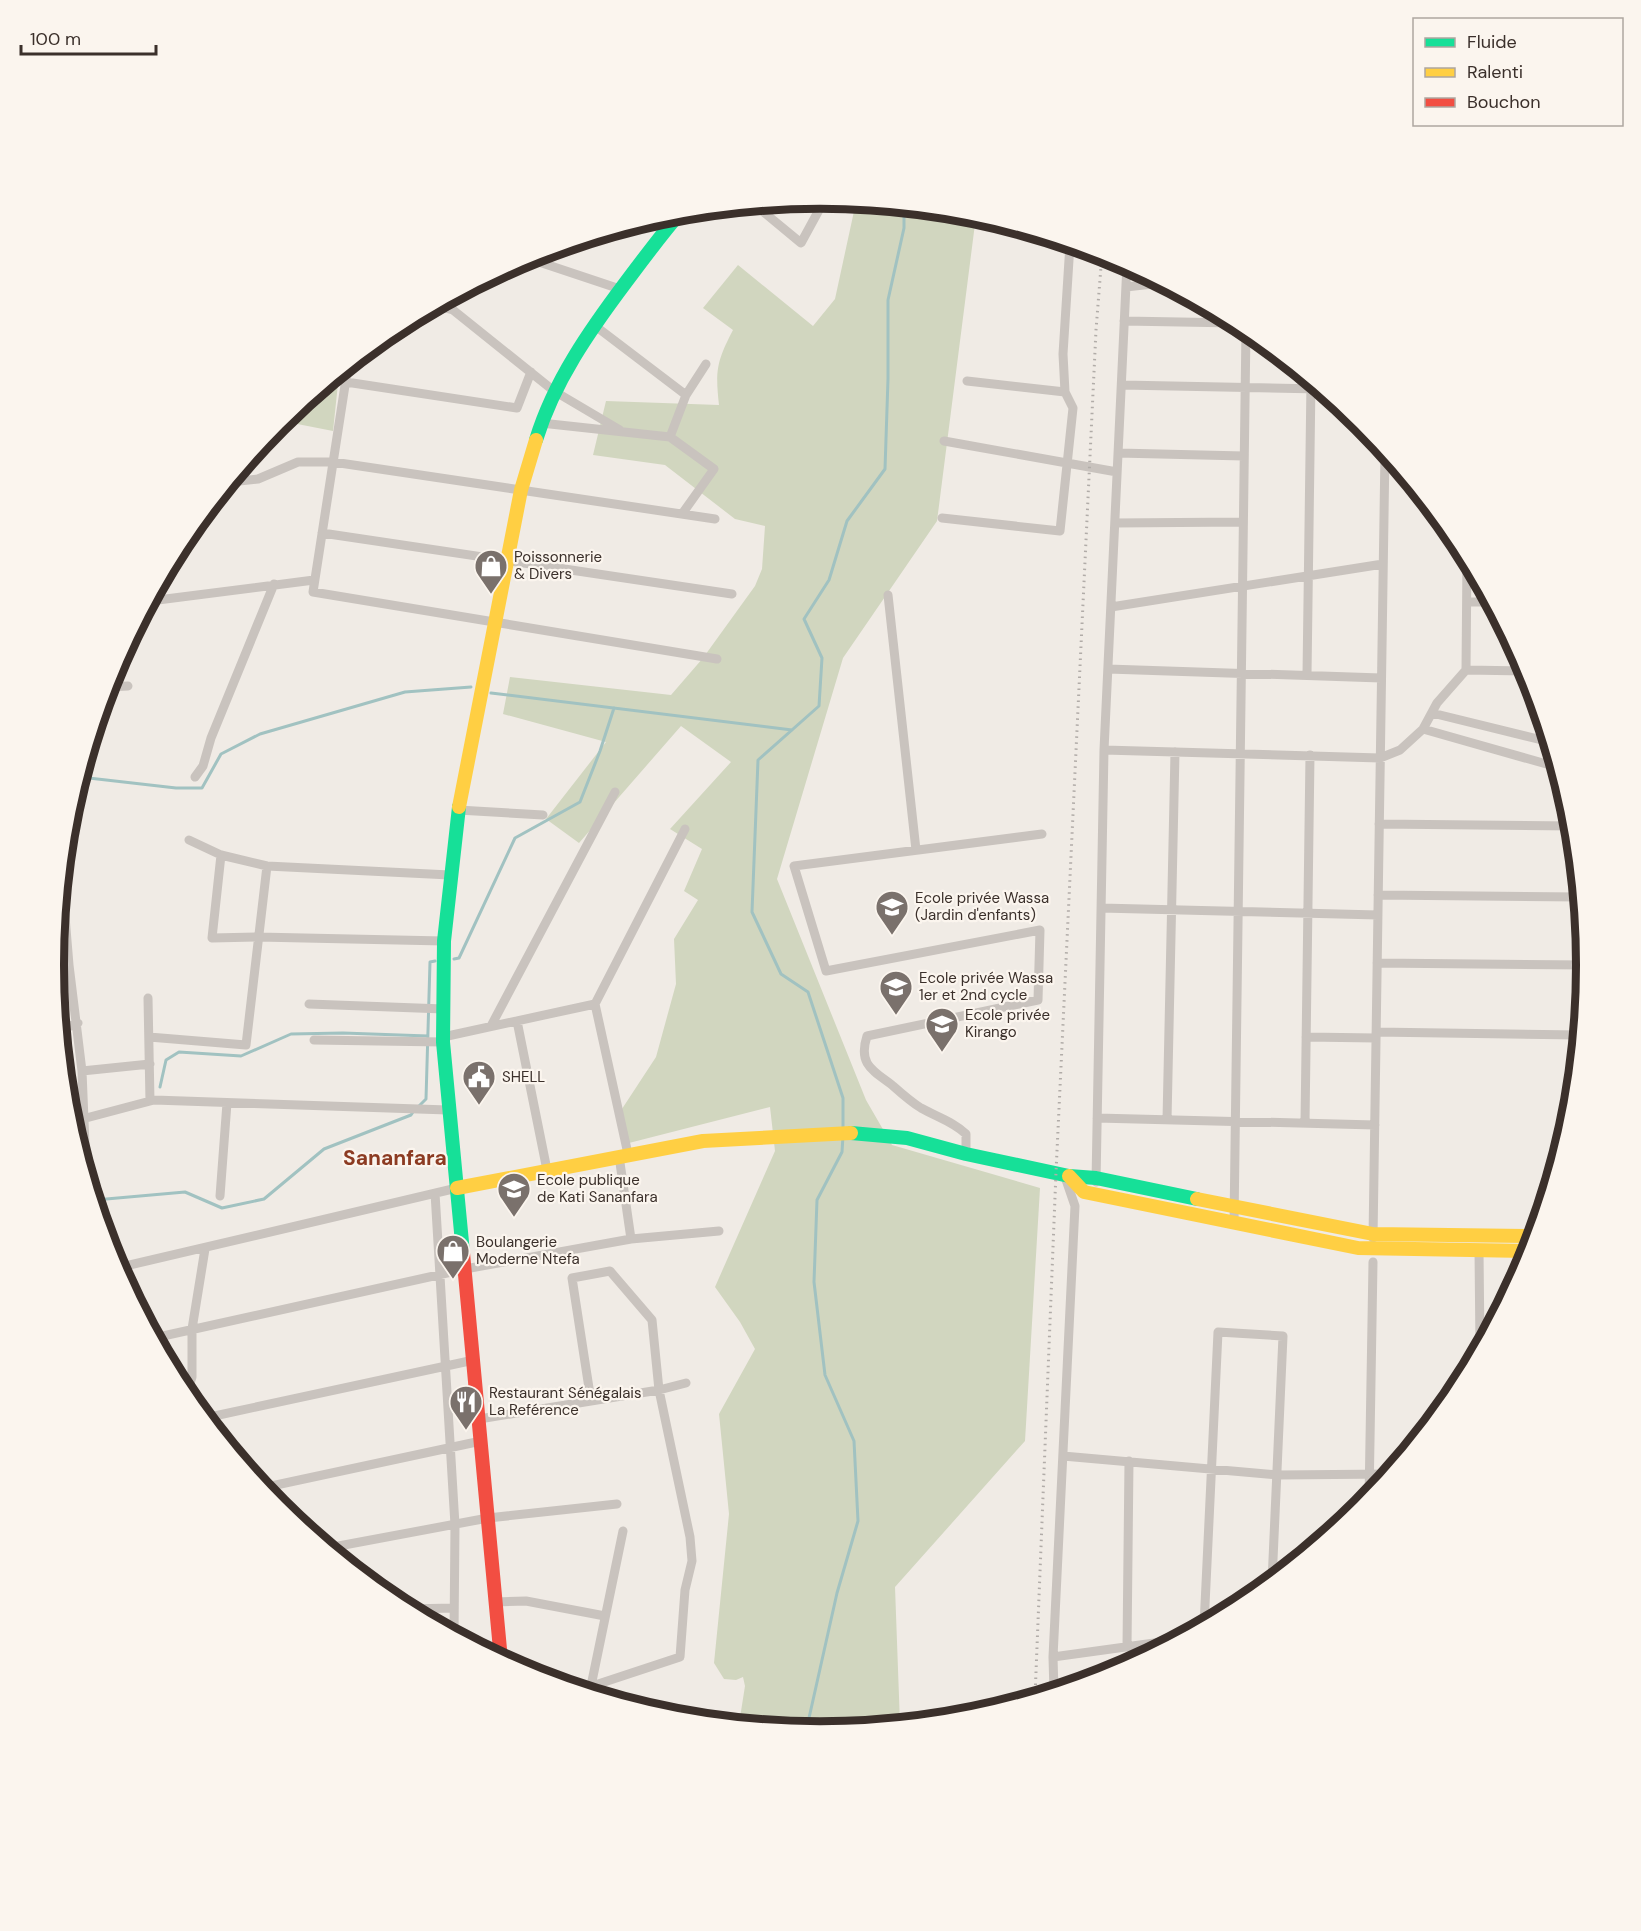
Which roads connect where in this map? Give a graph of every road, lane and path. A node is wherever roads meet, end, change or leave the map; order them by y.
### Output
1 (820, 209) edge
2 (763, 212) edge
3 (670, 225) edge
4 (658, 227) edge
5 (665, 230) junction
6 (1069, 252) edge
7 (542, 263) edge
8 (1127, 274) edge
9 (1149, 284) edge
10 (1126, 287) junction
11 (620, 289) junction
12 (447, 309) edge
13 (1124, 321) junction
14 (1217, 323) edge
15 (594, 325) junction
16 (1246, 340) edge
17 (706, 364) dead end
18 (531, 372) junction
19 (347, 377) edge
20 (967, 381) dead end
21 (346, 382) junction
22 (1122, 385) junction
23 (1245, 386) junction
24 (1306, 386) edge
25 (554, 392) junction
26 (1065, 392) junction
27 (1314, 393) edge
28 (686, 395) junction
29 (541, 423) junction
30 (623, 432) junction
31 (670, 436) junction
32 (944, 441) dead end
33 (1118, 453) junction
34 (1244, 456) junction
35 (333, 462) junction
36 (1067, 463) junction
37 (1385, 463) edge
38 (1117, 471) junction
39 (241, 481) edge
40 (521, 490) junction
41 (682, 514) junction
42 (942, 518) dead end
43 (715, 519) dead end
44 (1243, 522) junction
45 (1115, 523) junction
46 (322, 532) junction
47 (508, 560) junction
48 (1383, 564) junction
49 (1467, 574) edge
50 (1308, 576) junction
51 (314, 580) junction
52 (274, 584) junction
53 (1243, 586) junction
54 (732, 594) dead end
55 (888, 595) dead end
56 (159, 600) edge
57 (1467, 602) junction
58 (1483, 602) edge
59 (1111, 607) junction
60 (495, 622) junction
61 (717, 658) dead end
62 (1108, 669) junction
63 (1466, 670) junction
64 (1517, 671) edge
65 (1242, 674) junction
66 (1307, 675) junction
67 (1381, 678) junction
68 (118, 686) edge
69 (128, 686) dead end
70 (1432, 713) junction
71 (1423, 729) junction
72 (1542, 740) edge
73 (1104, 750) junction
74 (1175, 752) junction
75 (1240, 753) junction
76 (1310, 756) junction
77 (1380, 758) junction
78 (1549, 765) edge
79 (195, 777) dead end
80 (615, 792) dead end
81 (458, 810) junction
82 (543, 815) dead end
83 (1379, 824) junction
84 (1563, 826) edge
85 (686, 829) dead end
86 (1042, 834) dead end
87 (189, 840) dead end
88 (916, 850) junction
89 (222, 855) junction
90 (267, 866) junction
91 (450, 875) junction
92 (1378, 895) junction
93 (1573, 897) edge
94 (1101, 908) junction
95 (1172, 910) junction
96 (1238, 911) junction
97 (1308, 913) junction
98 (1378, 915) junction
99 (65, 930) edge
100 (258, 937) junction
101 (444, 941) junction
102 (1377, 963) junction
103 (69, 965) junction
104 (1576, 965) edge
105 (64, 966) edge
106 (148, 998) dead end
107 (309, 1004) dead end
108 (595, 1004) junction
109 (444, 1009) junction
110 (517, 1021) junction
111 (78, 1023) junction
112 (491, 1026) junction
113 (67, 1027) edge
114 (1376, 1035) junction
115 (1573, 1035) edge
116 (1306, 1036) junction
117 (149, 1037) junction
118 (314, 1040) dead end
119 (443, 1040) junction
120 (150, 1064) junction
121 (82, 1071) junction
122 (150, 1101) junction
123 (227, 1103) junction
124 (448, 1110) junction
125 (1097, 1118) junction
126 (83, 1119) junction
127 (1167, 1120) junction
128 (1235, 1121) junction
129 (1305, 1123) junction
130 (1375, 1125) junction
131 (84, 1134) edge
132 (966, 1154) junction
133 (623, 1155) junction
134 (547, 1170) junction
135 (1067, 1175) junction
136 (1096, 1178) junction
137 (457, 1188) junction
138 (435, 1193) junction
139 (1096, 1195) junction
140 (220, 1196) dead end
141 (1234, 1208) junction
142 (1234, 1223) junction
143 (719, 1232) dead end
144 (1373, 1234) junction
145 (1526, 1236) edge
146 (631, 1239) junction
147 (205, 1248) junction
148 (1479, 1250) junction
149 (1521, 1251) edge
150 (1373, 1256) junction
151 (127, 1266) edge
152 (465, 1269) junction
153 (440, 1274) junction
154 (192, 1329) junction
155 (1480, 1335) edge
156 (162, 1336) edge
157 (474, 1360) junction
158 (445, 1366) junction
159 (190, 1383) edge
160 (686, 1383) dead end
161 (659, 1390) junction
162 (591, 1401) junction
163 (214, 1416) edge
164 (479, 1419) junction
165 (481, 1441) junction
166 (450, 1447) junction
167 (1063, 1456) junction
168 (1130, 1461) junction
169 (1212, 1468) junction
170 (1278, 1474) junction
171 (1370, 1474) junction
172 (1380, 1474) edge
173 (1370, 1485) edge
174 (273, 1486) edge
175 (617, 1504) dead end
176 (488, 1518) junction
177 (455, 1524) junction
178 (623, 1531) dead end
179 (337, 1546) edge
180 (1273, 1571) edge
181 (496, 1602) junction
182 (454, 1608) junction
183 (424, 1609) edge
184 (605, 1616) junction
185 (1205, 1616) edge
186 (454, 1627) edge
187 (1157, 1643) edge
188 (1127, 1647) junction
189 (500, 1650) edge
190 (1053, 1657) junction
191 (1054, 1684) edge
192 (591, 1686) edge
193 (592, 1686) edge

1 - 2 street
3 - 5 street
4 - 5 street
5 - 11 street
6 - 26 street
7 - 11 street
8 - 10 street
9 - 10 street
10 - 13 street
11 - 15 street
12 - 18 street
13 - 14 street
13 - 22 street
15 - 25 street
15 - 28 street
16 - 23 street
17 - 28 street
18 - 21 street
18 - 25 street
19 - 21 street
20 - 26 street
21 - 35 street
22 - 23 street
22 - 33 street
23 - 24 street
23 - 34 street
25 - 29 street
25 - 30 street
26 - 36 street
27 - 50 street
28 - 31 street
29 - 30 street
29 - 40 street
30 - 31 street
31 - 41 street
32 - 36 street
33 - 34 street
33 - 38 street
34 - 44 street
35 - 39 street
35 - 40 street
35 - 46 street
36 - 38 street
36 - 42 street
37 - 48 street
38 - 45 street
40 - 41 street
40 - 47 street
41 - 43 street
44 - 45 street
44 - 53 street
45 - 59 street
46 - 47 street
46 - 51 street
47 - 54 street
47 - 60 street
48 - 50 street
48 - 67 street
49 - 57 street
50 - 53 street
50 - 66 street
51 - 52 street
51 - 60 street
52 - 56 street
52 - 79 street
53 - 59 street
53 - 65 street
55 - 88 street
57 - 58 street
57 - 63 street
59 - 62 street
60 - 61 street
60 - 81 street
62 - 65 street
62 - 73 street
63 - 64 street
63 - 70 street
65 - 66 street
65 - 75 street
66 - 67 street
67 - 77 street
68 - 69 street
70 - 71 street
70 - 72 street
71 - 77 street
71 - 78 street
73 - 74 street
73 - 94 street
74 - 75 street
74 - 95 street
75 - 76 street
75 - 96 street
76 - 77 street
76 - 97 street
77 - 83 street
80 - 112 street
81 - 82 street
81 - 91 street
83 - 84 street
83 - 92 street
85 - 108 street
86 - 88 street
87 - 89 street
88 - 132 street
89 - 90 street
89 - 100 street
90 - 91 street
90 - 100 street
91 - 101 street
92 - 93 street
92 - 98 street
94 - 95 street
94 - 125 street
95 - 96 street
95 - 127 street
96 - 97 street
96 - 128 street
97 - 98 street
97 - 116 street
98 - 102 street
99 - 103 street
100 - 101 street
100 - 117 street
101 - 109 street
102 - 104 street
102 - 114 street
103 - 105 street
103 - 111 street
106 - 117 street
107 - 109 street
108 - 110 street
108 - 133 street
109 - 119 street
110 - 112 street
110 - 134 street
111 - 113 street
111 - 121 street
112 - 119 street
114 - 115 street
114 - 116 street
114 - 130 street
116 - 129 street
117 - 120 street
118 - 119 street
119 - 124 street
120 - 121 street
120 - 122 street
121 - 126 street
122 - 123 street
122 - 126 street
123 - 124 street
123 - 140 street
124 - 137 street
125 - 127 street
125 - 136 street
126 - 131 street
127 - 128 street
128 - 129 street
128 - 141 street
129 - 130 street
130 - 144 street
132 - 133 street
132 - 135 street
133 - 134 street
133 - 146 street
134 - 137 street
135 - 136 street
135 - 139 street
135 - 167 street
136 - 139 street
136 - 141 street
137 - 138 street
137 - 152 street
138 - 147 street
138 - 153 street
139 - 142 street
141 - 142 street
141 - 144 street
142 - 150 street
143 - 146 street
144 - 145 street
144 - 150 street
146 - 152 street
147 - 151 street
147 - 154 street
148 - 149 street
148 - 150 street
148 - 155 street
150 - 171 street
152 - 153 street
152 - 157 street
153 - 154 street
153 - 158 street
154 - 156 street
154 - 159 street
157 - 158 street
157 - 164 street
158 - 163 street
158 - 166 street
160 - 161 street
161 - 162 street
161 - 162 street
161 - 193 street
162 - 164 street
164 - 165 street
165 - 166 street
165 - 176 street
166 - 174 street
166 - 177 street
167 - 168 street
167 - 190 street
168 - 169 street
168 - 188 street
169 - 170 street
169 - 170 street
169 - 185 street
170 - 171 street
170 - 180 street
171 - 172 street
171 - 173 street
175 - 176 street
176 - 177 street
176 - 181 street
177 - 179 street
177 - 182 street
178 - 184 street
181 - 184 street
181 - 189 street
182 - 183 street
182 - 186 street
184 - 192 street
187 - 188 street
188 - 190 street
190 - 191 street

